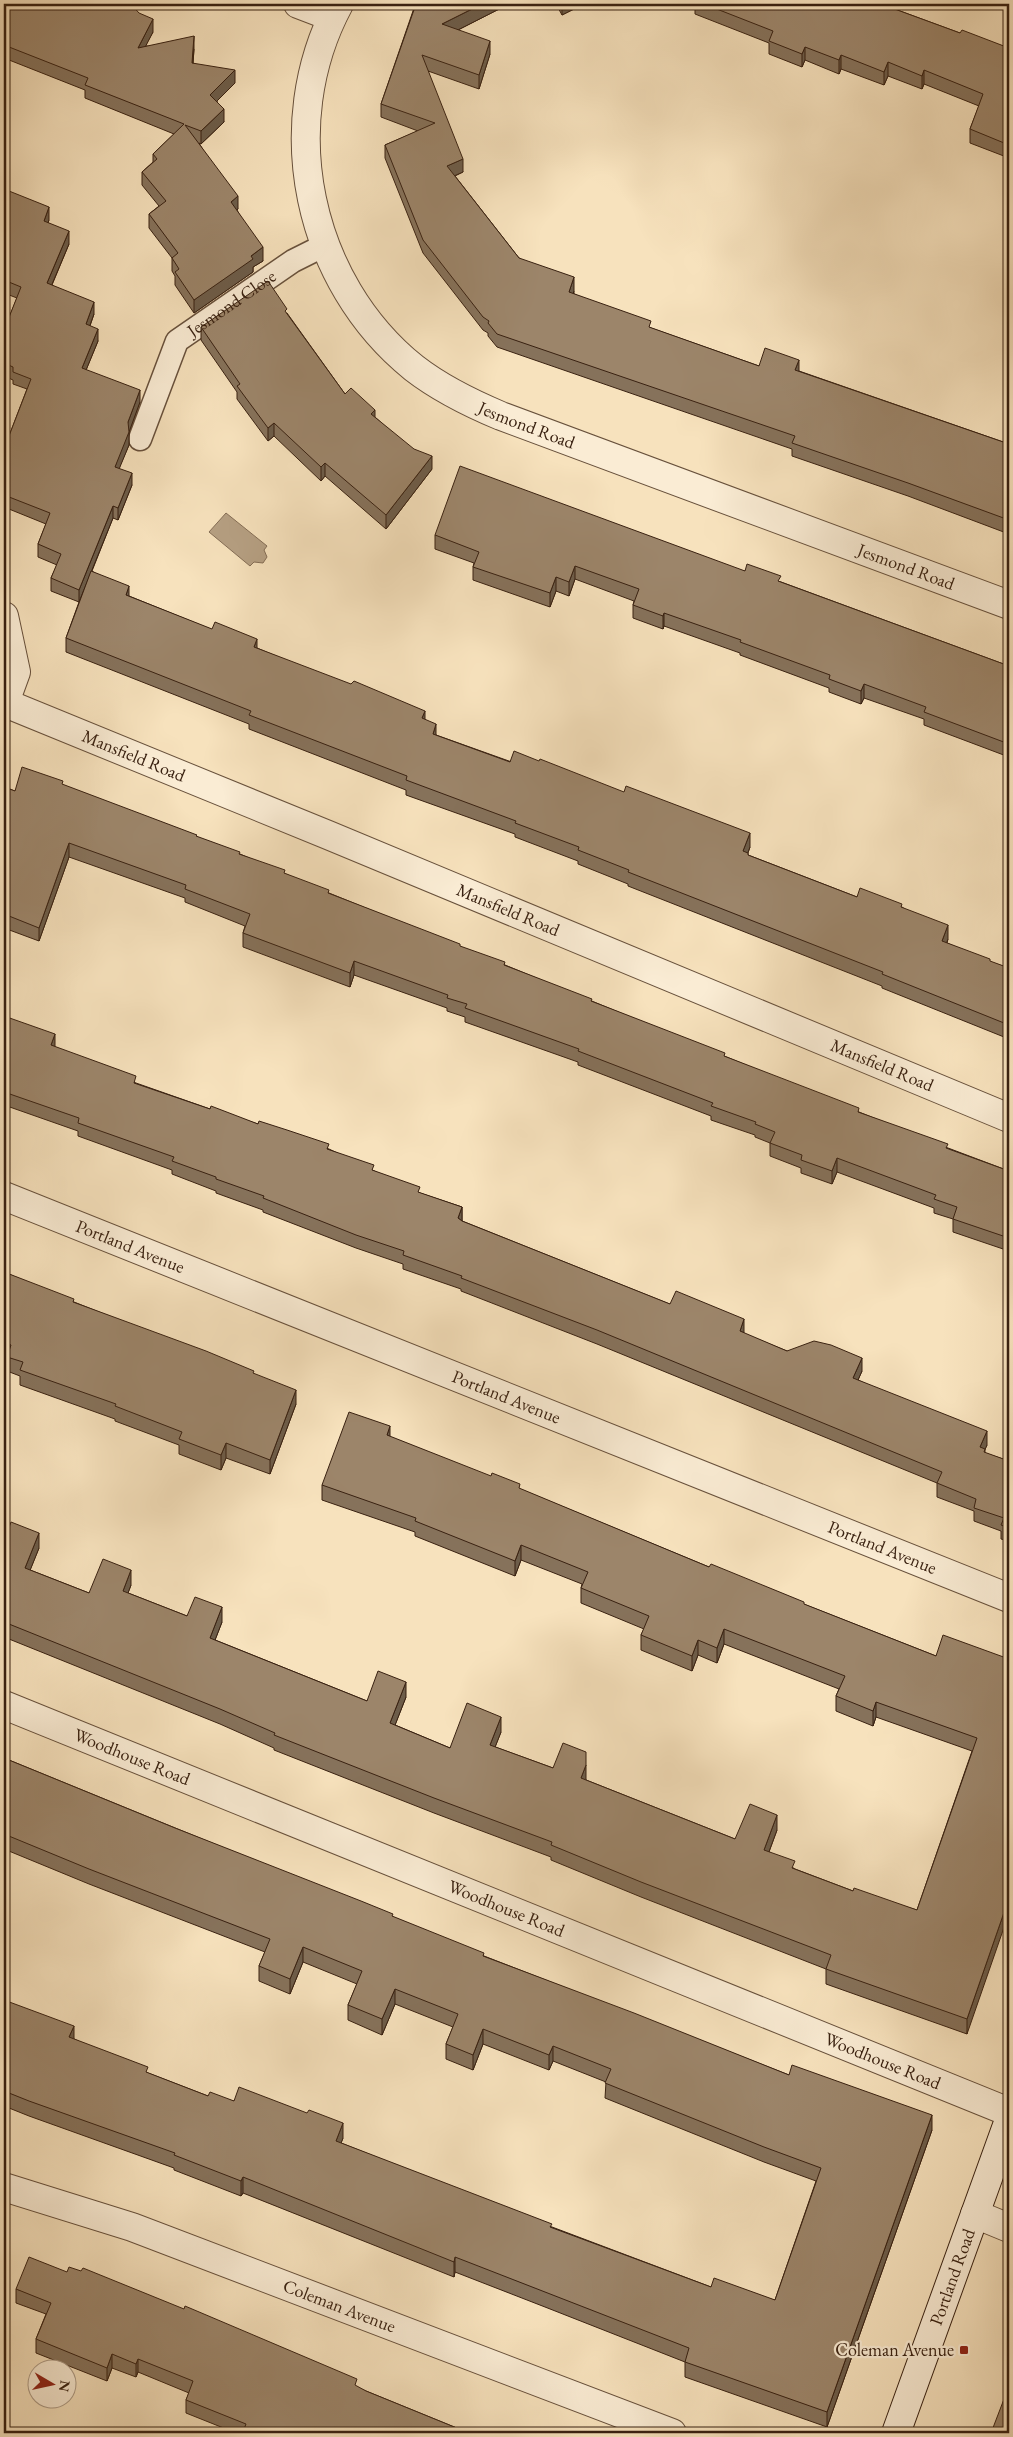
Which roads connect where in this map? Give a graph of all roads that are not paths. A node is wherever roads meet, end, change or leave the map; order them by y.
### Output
1 (298, 4) edge
2 (336, 10) edge
3 (324, 245) junction
4 (140, 439) dead end
5 (1009, 605) edge
6 (4, 616) edge
7 (4, 704) edge
8 (1009, 1118) edge
9 (4, 1196) edge
10 (1009, 1598) edge
11 (4, 1705) edge
12 (1009, 2112) edge
13 (1009, 2120) edge
14 (4, 2187) edge
15 (975, 2214) junction
16 (1009, 2228) edge
17 (672, 2433) edge
18 (896, 2433) edge

1 - 2 street
2 - 3 street, Jesmond Road
3 - 4 lane, Jesmond Close
3 - 5 street, Jesmond Road
6 - 7 street, Mansfield Road
7 - 8 street, Mansfield Road
9 - 10 street, Portland Avenue
11 - 12 street, Woodhouse Road
13 - 15 street, Portland Road
14 - 17 street, Coleman Avenue
15 - 16 street
15 - 18 street, Portland Road

